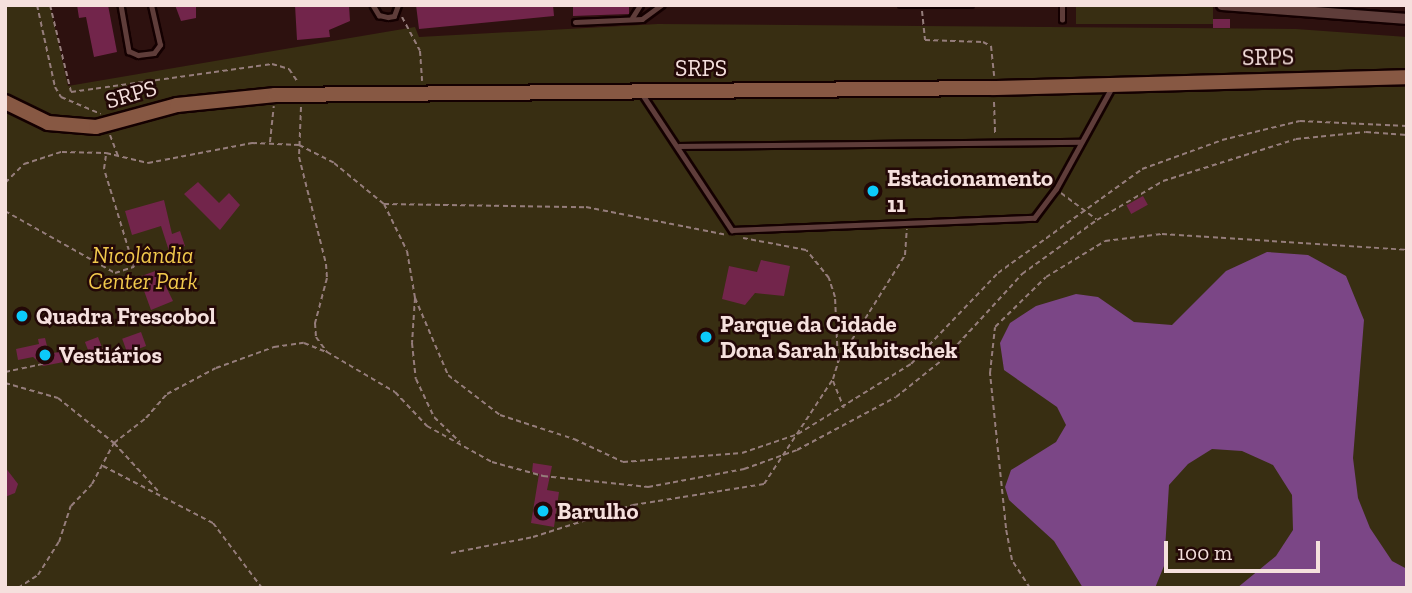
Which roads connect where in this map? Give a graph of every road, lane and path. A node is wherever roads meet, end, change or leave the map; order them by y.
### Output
1 (37, 5) edge
2 (50, 5) edge
3 (121, 5) edge
4 (151, 5) edge
5 (373, 5) edge
6 (640, 5) edge
7 (661, 5) edge
8 (901, 5) edge
9 (971, 5) edge
10 (1062, 5) edge
11 (1222, 5) edge
12 (398, 8) edge
13 (922, 9) junction
14 (631, 19) junction
15 (1407, 19) edge
16 (1062, 20) dead end
17 (575, 22) dead end
18 (1407, 77) edge
19 (1115, 84) junction
20 (994, 88) junction
21 (640, 91) junction
22 (275, 95) junction
23 (301, 95) junction
24 (423, 96) junction
25 (5, 102) edge
26 (107, 125) junction
27 (1407, 126) edge
28 (1407, 135) edge
29 (1081, 142) junction
30 (270, 143) junction
31 (996, 143) junction
32 (299, 145) junction
33 (678, 146) junction
34 (106, 153) junction
35 (118, 156) junction
36 (5, 183) edge
37 (1056, 189) junction
38 (384, 204) junction
39 (5, 211) edge
40 (1084, 211) junction
41 (1097, 220) junction
42 (906, 223) junction
43 (728, 235) dead end
44 (741, 237) dead end
45 (1407, 250) edge
46 (415, 298) junction
47 (327, 352) junction
48 (43, 363) dead end
49 (838, 363) junction
50 (5, 372) edge
51 (832, 379) junction
52 (5, 383) edge
53 (845, 409) junction
54 (798, 434) junction
55 (114, 443) junction
56 (462, 445) junction
57 (788, 453) junction
58 (101, 465) junction
59 (161, 495) junction
60 (452, 553) dead end
61 (18, 588) edge
62 (262, 588) edge
63 (1030, 588) edge

1 - 26 path
2 - 23 path
3 - 4 lane
5 - 12 lane
6 - 14 lane
7 - 14 lane
8 - 13 lane
9 - 13 lane
10 - 16 lane
11 - 15 street
12 - 24 path
13 - 20 path
14 - 17 lane
18 - 19 main road, SRPS
19 - 20 main road, SRPS
19 - 29 lane
20 - 21 main road, SRPS
20 - 31 path
21 - 24 main road, SRPS
21 - 33 lane
22 - 23 main road, SRPS
22 - 26 main road, SRPS
22 - 30 path
23 - 24 main road, SRPS
23 - 32 path
25 - 26 main road, SRPS
26 - 35 path
27 - 40 path
28 - 41 path
29 - 31 lane
29 - 37 lane
30 - 32 path
30 - 35 path
31 - 33 lane
32 - 38 path
32 - 47 path
33 - 42 lane
34 - 35 path
34 - 36 path
34 - 39 path
37 - 40 path
37 - 42 lane
38 - 43 path
38 - 46 path
40 - 41 path
40 - 53 path
41 - 57 path
42 - 49 path
44 - 49 path
45 - 63 path
46 - 54 path
46 - 56 path
47 - 55 path
47 - 56 path
48 - 50 path
49 - 51 path
51 - 53 path
51 - 54 path
52 - 55 path
53 - 54 path
54 - 57 path
55 - 58 path
55 - 59 path
56 - 57 path
57 - 60 path
58 - 59 path
58 - 61 path
59 - 62 path

